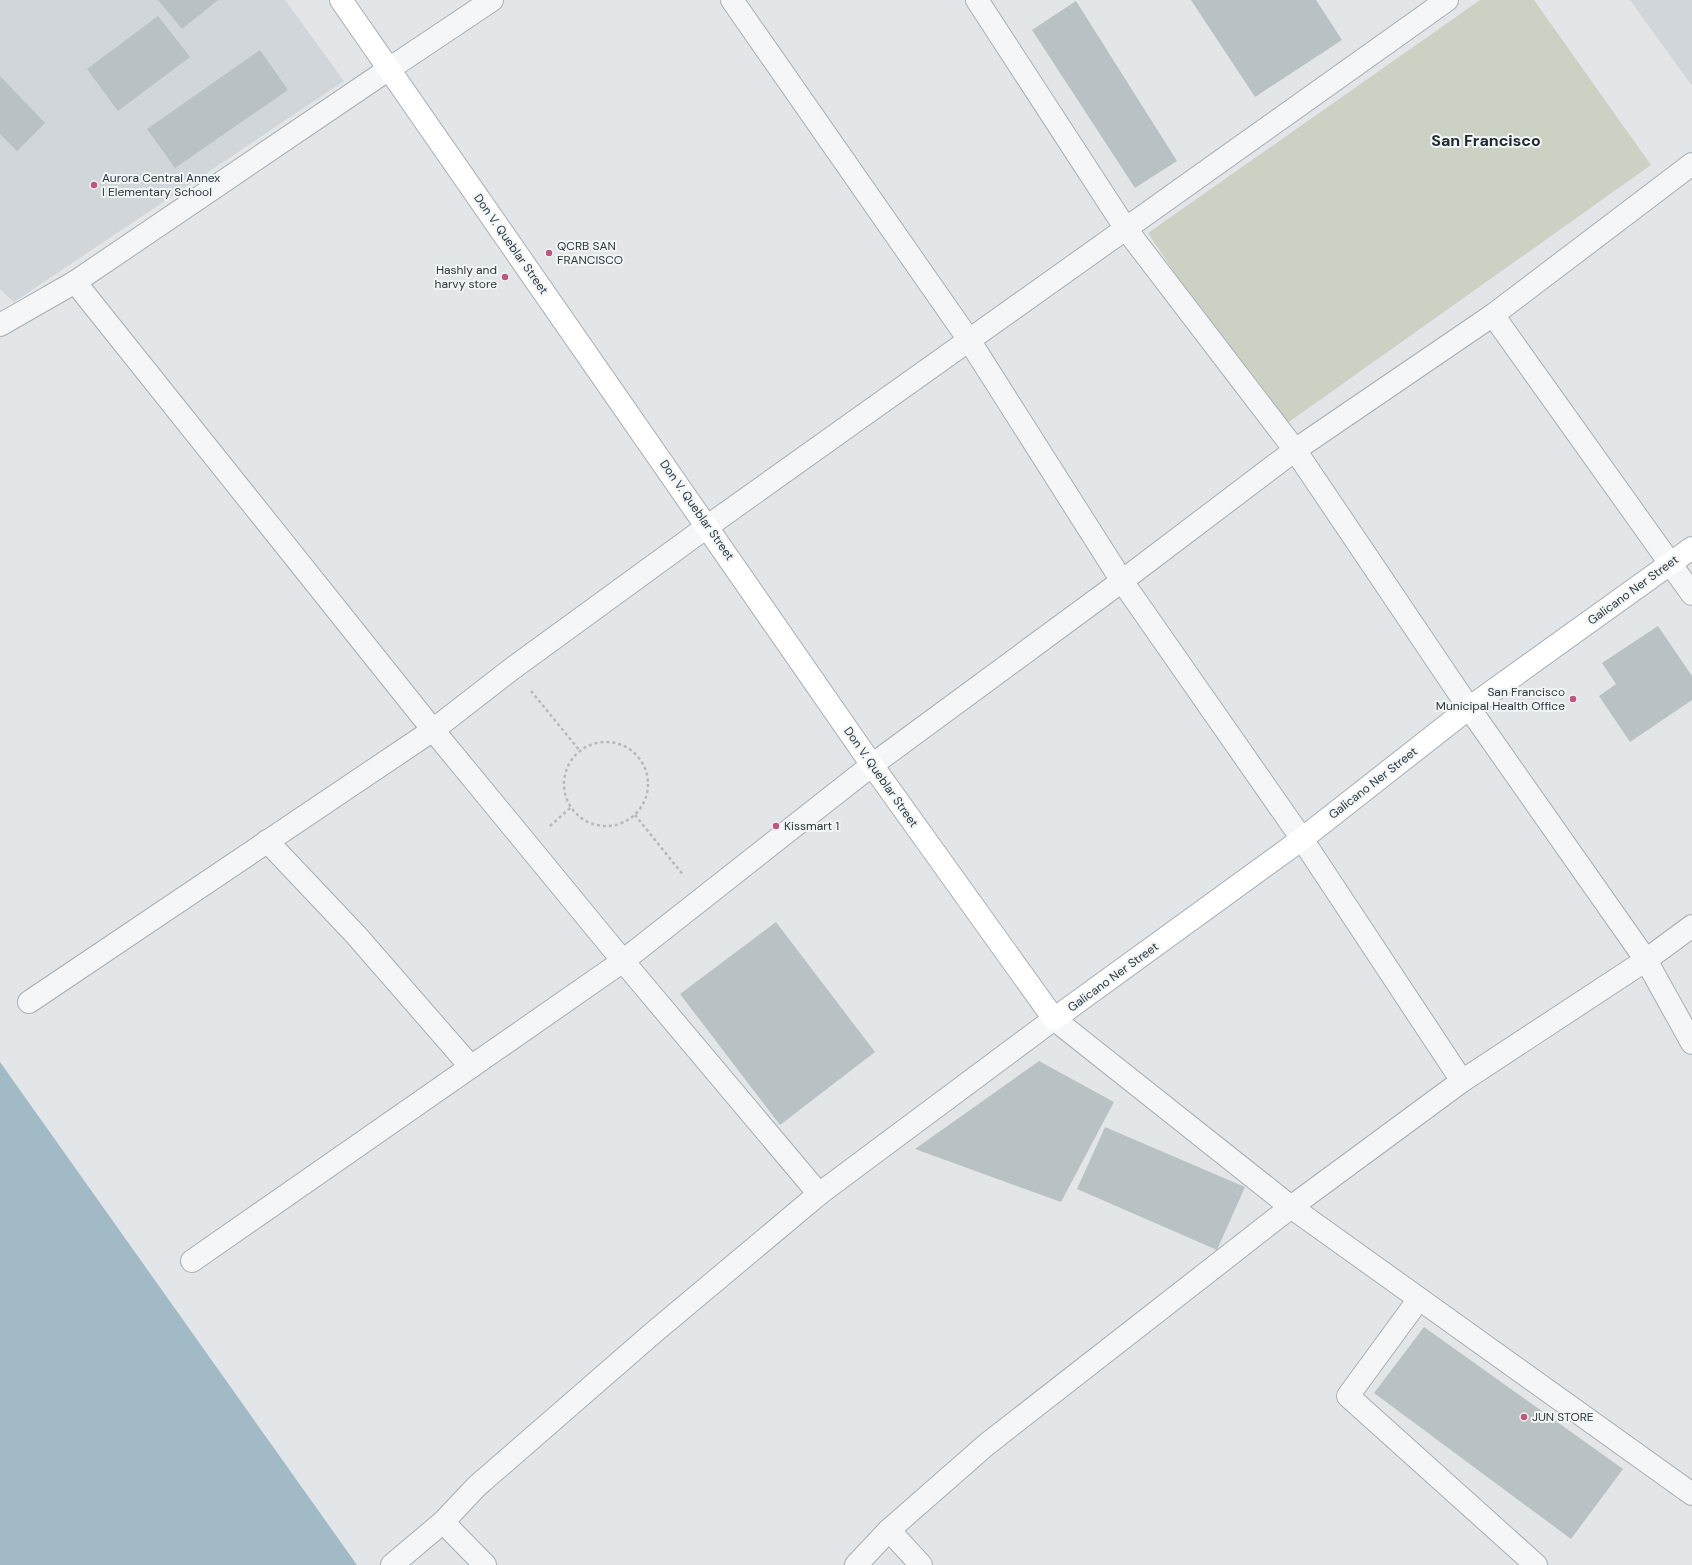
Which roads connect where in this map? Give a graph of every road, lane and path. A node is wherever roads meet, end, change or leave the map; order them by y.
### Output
1 (341, 0) edge
2 (492, 0) edge
3 (732, 0) edge
4 (977, 0) edge
5 (1447, 0) edge
6 (389, 69) junction
7 (1692, 164) edge
8 (1126, 229) junction
9 (75, 282) junction
10 (1493, 315) junction
11 (0, 325) edge
12 (969, 340) junction
13 (1295, 450) junction
14 (708, 526) junction
15 (1692, 548) edge
16 (1670, 564) junction
17 (1122, 581) junction
18 (1692, 594) edge
19 (513, 668) junction
20 (1469, 708) junction
21 (433, 730) junction
22 (580, 751) junction
23 (872, 765) junction
24 (635, 815) junction
25 (1302, 839) junction
26 (267, 841) junction
27 (702, 899) junction
28 (1692, 926) edge
29 (1646, 960) junction
30 (623, 961) junction
31 (28, 1002) dead end
32 (1054, 1019) junction
33 (1692, 1043) edge
34 (471, 1067) junction
35 (1462, 1081) junction
36 (819, 1194) junction
37 (1291, 1207) junction
38 (192, 1261) dead end
39 (1419, 1299) junction
40 (1692, 1494) edge
41 (443, 1522) junction
42 (889, 1530) junction
43 (392, 1565) edge
44 (485, 1565) edge
45 (856, 1565) edge
46 (921, 1565) edge
47 (1536, 1565) edge

1 - 6 main road, Don V. Queblar Street
2 - 6 street
3 - 12 street
4 - 8 street
5 - 8 street
6 - 9 street
6 - 14 main road, Don V. Queblar Street
7 - 10 street
8 - 12 street
8 - 13 street
9 - 11 street
9 - 21 street
10 - 13 street
10 - 16 street
12 - 14 street
12 - 17 street
13 - 17 street
13 - 20 street
14 - 19 street
14 - 23 main road, Don V. Queblar Street
15 - 16 main road, Galicano Ner Street
16 - 18 street
16 - 20 main road, Galicano Ner Street
17 - 23 street
17 - 25 street
19 - 21 street
19 - 22 path
20 - 25 main road, Galicano Ner Street
20 - 29 street
21 - 26 street
21 - 30 street
22 - 24 path
22 - 24 path
23 - 27 street
23 - 32 main road, Don V. Queblar Street
24 - 27 path
25 - 32 main road, Galicano Ner Street
25 - 35 street
26 - 31 street
26 - 34 street
27 - 30 street
28 - 29 street
29 - 33 street
29 - 35 street
30 - 34 street
30 - 36 street
32 - 36 street
32 - 37 street
34 - 38 street
35 - 37 street
36 - 41 street
37 - 39 street
37 - 42 street
39 - 40 street
39 - 47 street
41 - 43 street
41 - 44 street
42 - 45 street
42 - 46 street

